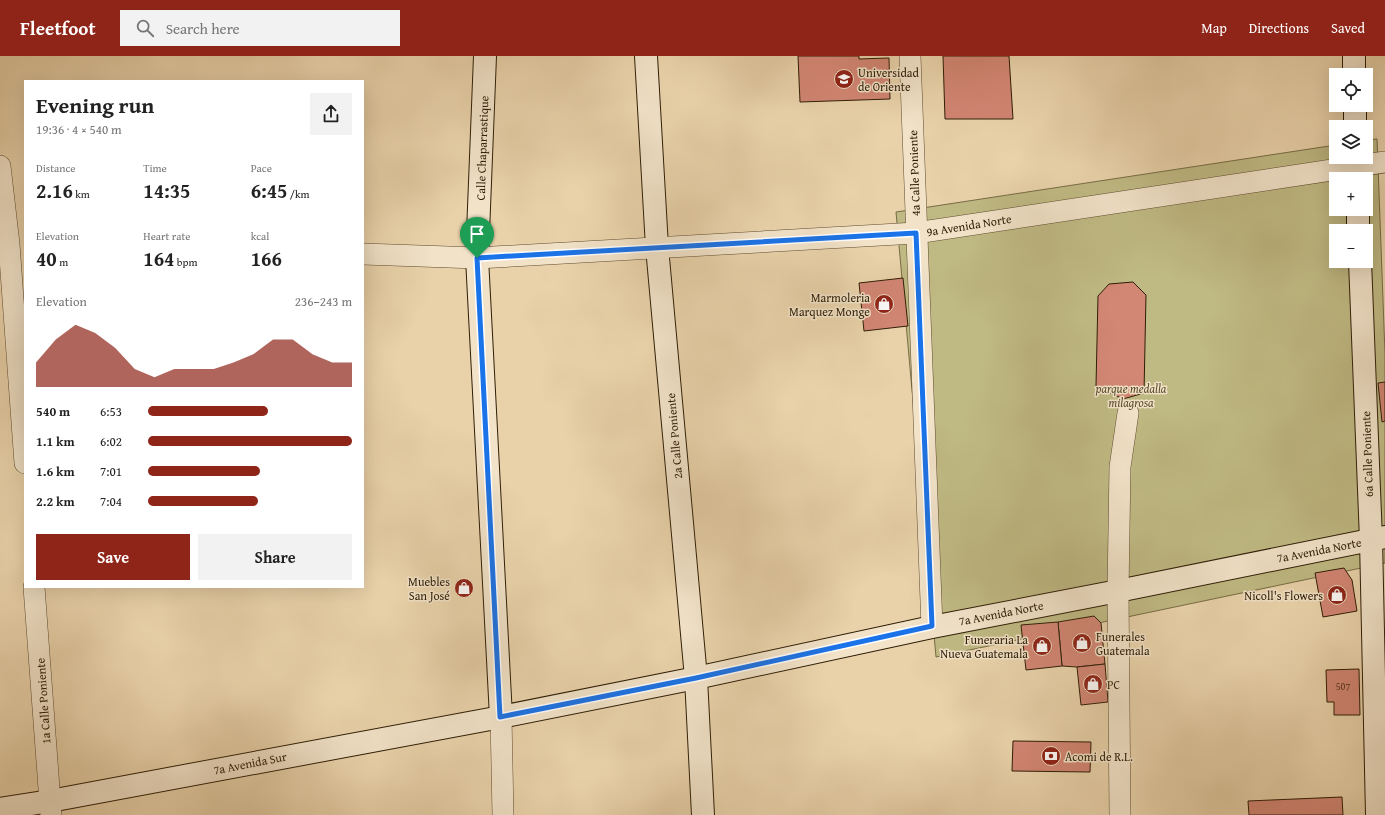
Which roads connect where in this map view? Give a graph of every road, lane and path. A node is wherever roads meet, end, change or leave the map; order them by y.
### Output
1 (485, 56) edge
2 (646, 56) edge
3 (910, 56) edge
4 (1354, 56) edge
5 (1354, 68) edge
6 (1385, 162) edge
7 (0, 166) edge
8 (1356, 167) edge
9 (916, 233) junction
10 (11, 244) edge
11 (657, 247) junction
12 (364, 254) edge
13 (477, 258) junction
14 (1360, 268) edge
15 (1128, 413) dead end
16 (24, 447) edge
17 (1378, 539) edge
18 (34, 588) edge
19 (1118, 591) junction
20 (932, 626) junction
21 (696, 678) junction
22 (500, 717) junction
23 (51, 808) edge
24 (0, 809) edge
25 (503, 815) edge
26 (703, 815) edge
27 (1120, 815) edge
28 (1377, 815) edge

1 - 13 main road, Calle Chaparrastique
2 - 11 main road, 2a Calle Poniente
3 - 9 street, 4a Calle Poniente
4 - 5 main road
6 - 8 street, 9a Avenida Norte
7 - 10 street
8 - 9 street, 9a Avenida Norte
9 - 11 street, 9a Avenida Norte
9 - 20 street, 4a Calle Poniente
10 - 16 street
11 - 13 street, 9a Avenida Norte
11 - 21 main road, 2a Calle Poniente
12 - 13 street, 9a Avenida Norte
13 - 22 main road, Calle Chaparrastique
14 - 17 main road, 6a Calle Poniente
15 - 19 street
17 - 19 main road, 7a Avenida Norte
17 - 28 main road, 6a Calle Poniente
18 - 23 street, 1a Calle Poniente
19 - 20 main road, 7a Avenida Norte
19 - 27 street
20 - 21 main road, 7a Avenida Norte
21 - 22 main road, 7a Avenida Norte
21 - 26 main road, 2a Calle Poniente
22 - 23 main road, 7a Avenida Sur
22 - 25 street, Calle Chaparrastique
23 - 24 main road, 7a Avenida Sur

